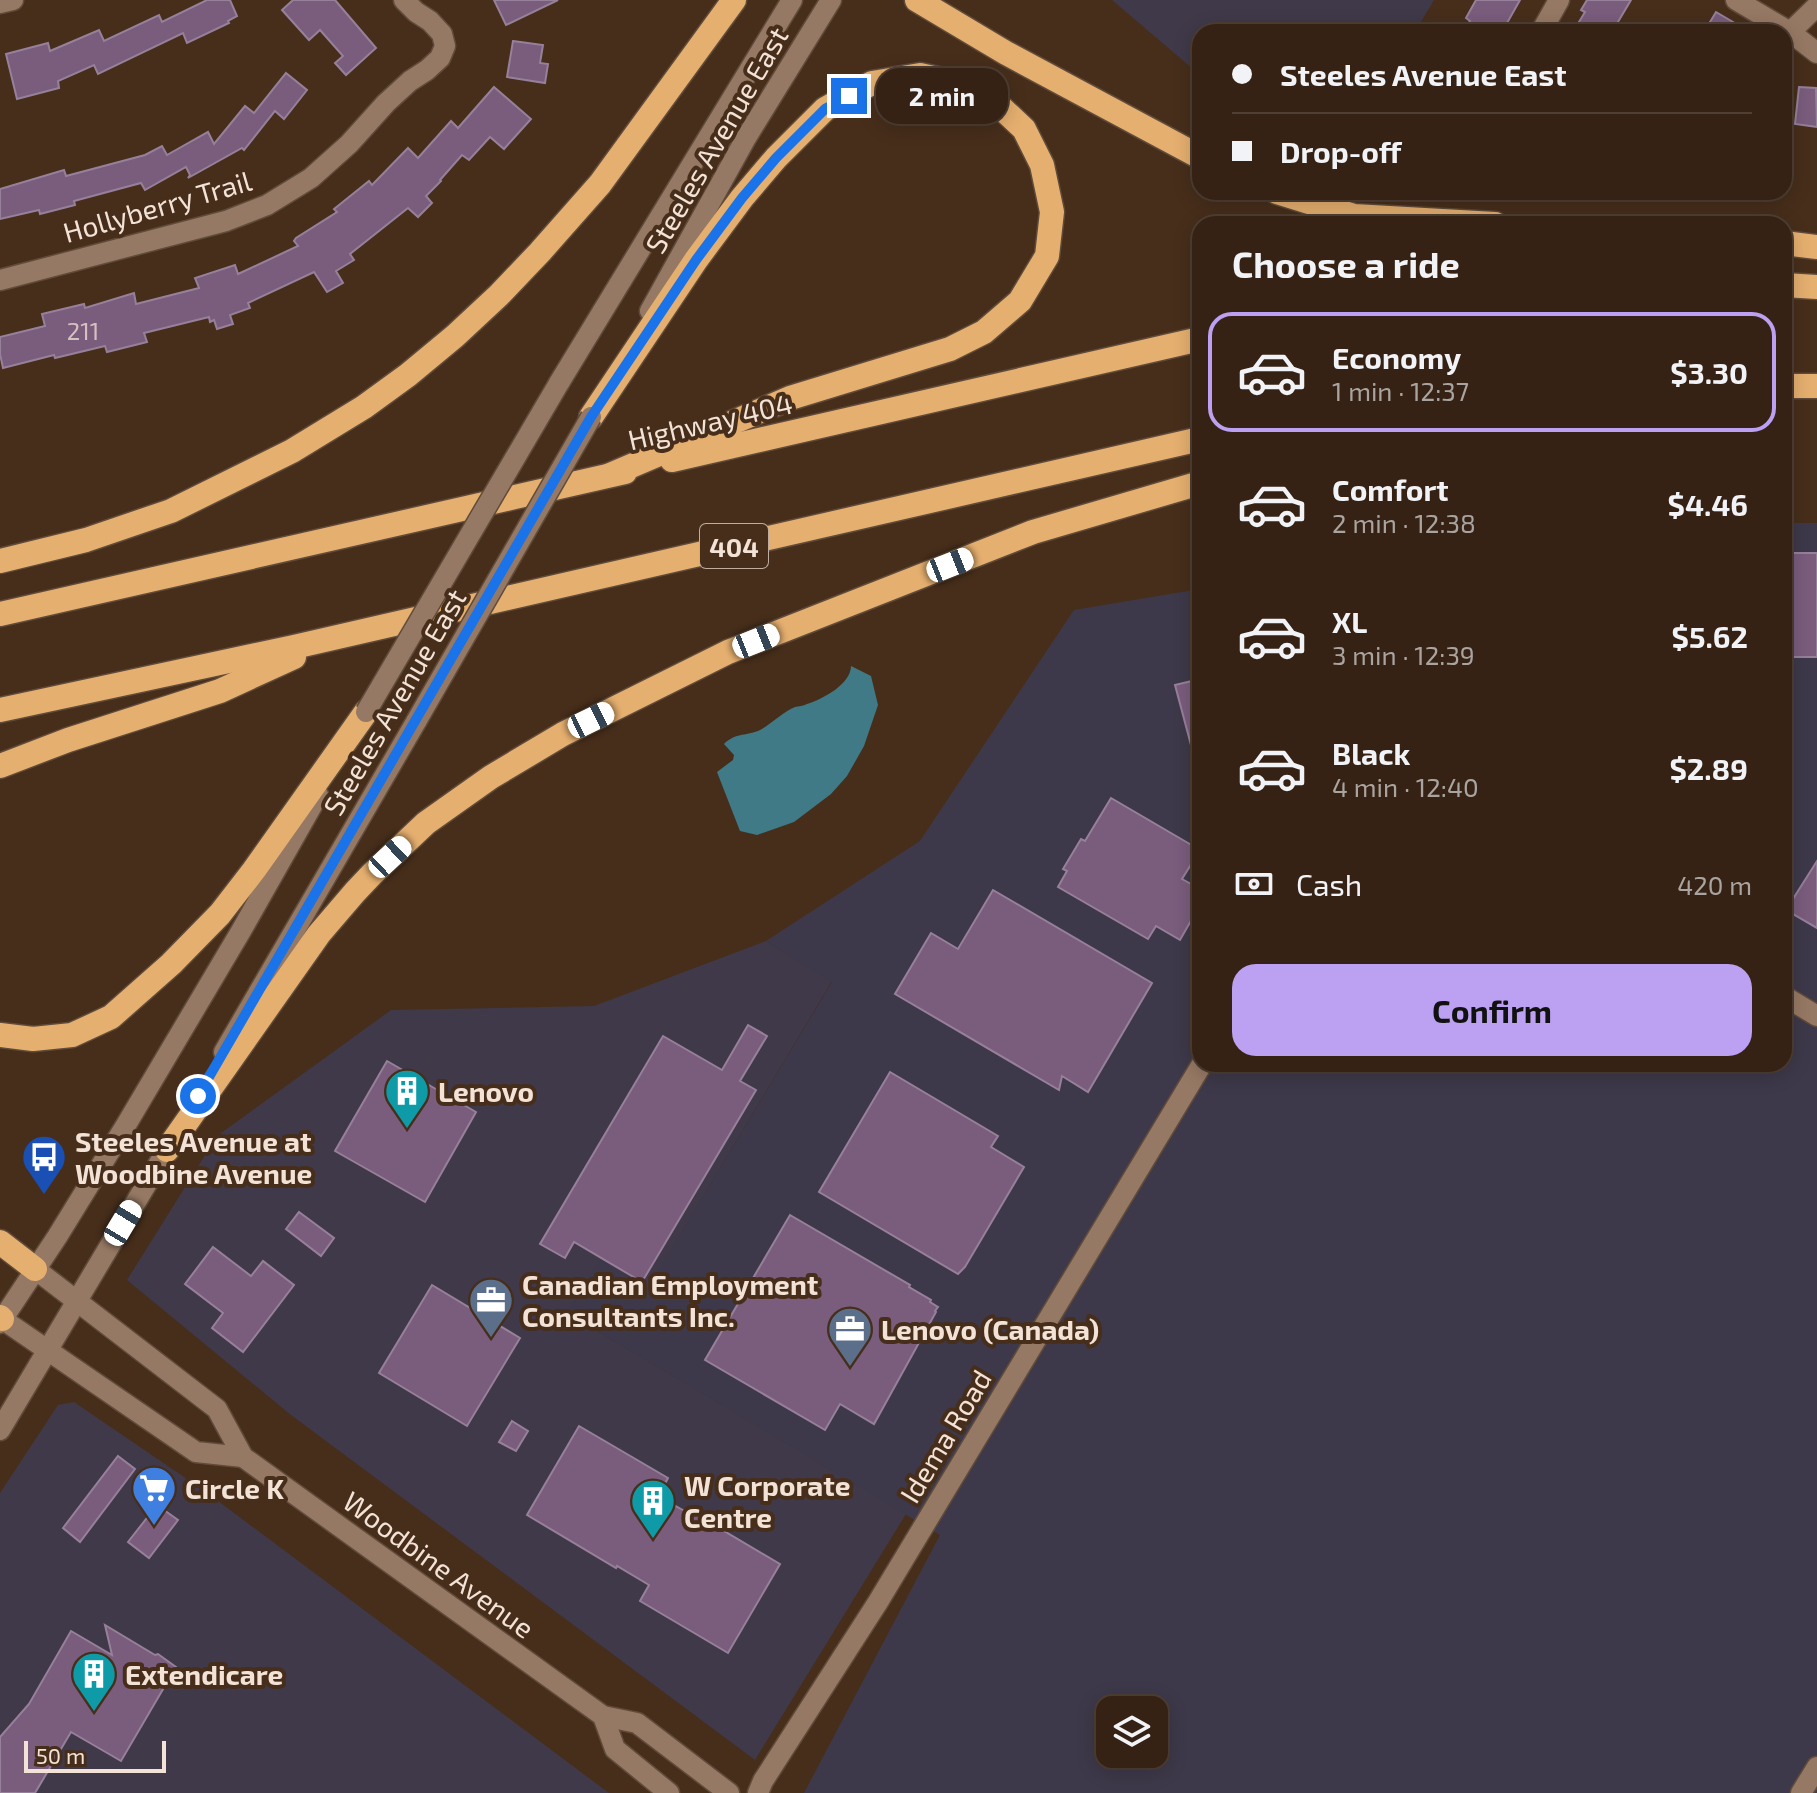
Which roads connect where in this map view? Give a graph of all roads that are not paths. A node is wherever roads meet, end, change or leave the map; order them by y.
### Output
1 (13, 0) edge
2 (404, 0) edge
3 (734, 0) edge
4 (792, 0) edge
5 (831, 0) edge
6 (917, 0) edge
7 (1559, 0) edge
8 (1736, 0) edge
9 (0, 3) edge
10 (1817, 6) edge
11 (1546, 24) edge
12 (1771, 24) edge
13 (1792, 30) edge
14 (1792, 38) edge
15 (1817, 53) edge
16 (1192, 153) edge
17 (1303, 200) edge
18 (1354, 216) edge
19 (1792, 244) edge
20 (1817, 247) edge
21 (0, 280) edge
22 (1792, 285) edge
23 (1817, 287) edge
24 (1192, 341) edge
25 (1792, 386) edge
26 (1817, 386) edge
27 (591, 417) junction
28 (1192, 441) edge
29 (610, 475) junction
30 (1192, 485) edge
31 (0, 561) edge
32 (0, 614) edge
33 (339, 637) junction
34 (0, 710) edge
35 (366, 712) junction
36 (0, 766) edge
37 (1792, 1001) edge
38 (1817, 1016) edge
39 (0, 1035) edge
40 (1197, 1072) edge
41 (167, 1150) junction
42 (0, 1242) edge
43 (35, 1269) junction
44 (77, 1301) junction
45 (1, 1320) edge
46 (48, 1349) junction
47 (0, 1430) edge
48 (243, 1457) junction
49 (603, 1716) junction
50 (1817, 1767) edge
51 (669, 1793) edge
52 (729, 1793) edge
53 (758, 1793) edge
54 (1801, 1793) edge

1 - 9 main road
2 - 21 main road, Hollyberry Trail
3 - 31 highway
4 - 35 main road, Steeles Avenue East, bridge
5 - 27 main road, Steeles Avenue East
6 - 16 highway
7 - 11 main road
8 - 12 main road
10 - 13 main road
14 - 15 main road
17 - 18 highway
19 - 20 highway
22 - 23 highway
24 - 29 highway, Highway 404
25 - 26 highway
27 - 29 highway
27 - 41 main road, Steeles Avenue East, bridge
28 - 33 highway, 404
29 - 32 highway, Highway 404
30 - 41 highway
33 - 34 highway, 404
33 - 36 highway
35 - 39 highway
35 - 43 main road, Steeles Avenue East
37 - 38 main road
40 - 53 main road, Idema Road
41 - 44 main road, Steeles Avenue East
42 - 43 highway
43 - 44 main road, Woodbine Avenue
43 - 45 main road, Steeles Avenue East
44 - 46 main road, Steeles Avenue East
44 - 48 main road, Woodbine Avenue
45 - 46 main road, Woodbine Avenue
46 - 47 main road, Steeles Avenue East
46 - 48 main road, Woodbine Avenue
48 - 49 main road, Woodbine Avenue
49 - 51 main road
49 - 52 main road, Woodbine Avenue
50 - 54 main road

